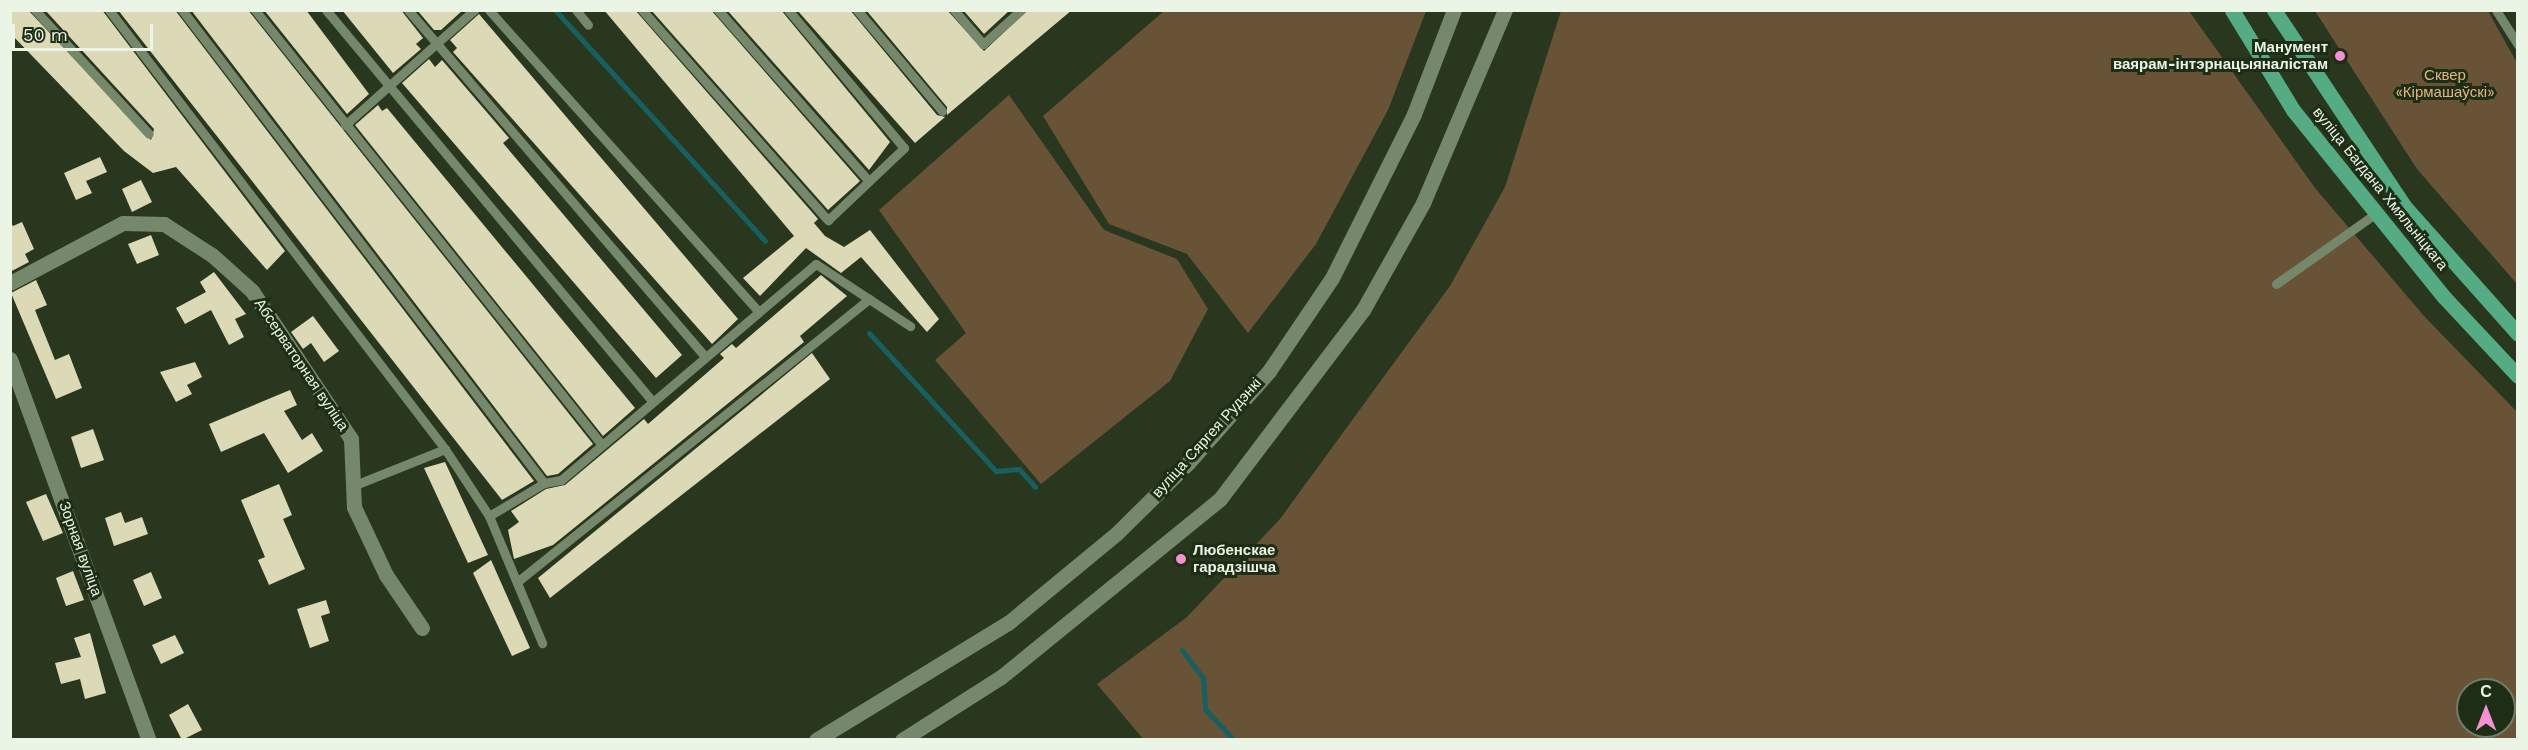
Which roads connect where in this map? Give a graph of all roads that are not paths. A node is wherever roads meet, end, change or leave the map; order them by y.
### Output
1 (35, 10) edge
2 (109, 10) edge
3 (182, 10) edge
4 (255, 10) edge
5 (326, 10) edge
6 (408, 10) edge
7 (474, 10) edge
8 (489, 10) edge
9 (576, 10) edge
10 (642, 10) edge
11 (718, 10) edge
12 (788, 10) edge
13 (857, 10) edge
14 (954, 10) edge
15 (1021, 10) edge
16 (1454, 10) edge
17 (1505, 10) edge
18 (2232, 10) edge
19 (2274, 10) edge
20 (2496, 10) edge
21 (588, 25) dead end
22 (436, 45) junction
23 (2517, 45) edge
24 (388, 90) junction
25 (942, 111) dead end
26 (345, 125) junction
27 (149, 134) dead end
28 (869, 181) junction
29 (2375, 214) junction
30 (10, 283) edge
31 (2276, 284) dead end
32 (868, 299) junction
33 (758, 311) junction
34 (910, 326) dead end
35 (2517, 334) edge
36 (705, 357) junction
37 (10, 359) edge
38 (2517, 375) edge
39 (653, 402) junction
40 (602, 445) junction
41 (445, 448) junction
42 (544, 483) junction
43 (355, 485) junction
44 (489, 516) junction
45 (517, 582) junction
46 (422, 628) dead end
47 (542, 643) dead end
48 (149, 740) edge
49 (816, 740) edge
50 (902, 740) edge

1 - 27 lane
2 - 41 lane
3 - 42 lane
4 - 26 lane
5 - 24 lane
6 - 22 lane
7 - 22 lane
8 - 33 lane
9 - 21 lane
10 - 28 lane
11 - 28 lane
12 - 28 lane
13 - 25 lane
14 - 15 lane
16 - 49 street, вуліца Сяргея Рудэнкі
17 - 50 street
18 - 29 main road, вуліца Багдана Хмяльніцкага
19 - 35 main road, вуліца Багдана Хмяльніцкага
20 - 23 lane
22 - 24 lane
22 - 36 lane
24 - 26 lane
24 - 39 lane
26 - 40 lane
29 - 31 lane
29 - 38 main road, вуліца Багдана Хмяльніцкага
30 - 43 street, Абсерваторная вуліца
32 - 33 lane
32 - 34 lane
32 - 45 lane
33 - 36 lane
36 - 39 lane
37 - 48 street, Зорная вуліца
39 - 40 lane
40 - 42 lane
41 - 43 lane
41 - 44 lane
42 - 44 lane
43 - 46 street, Абсерваторная вуліца
44 - 45 lane
45 - 47 lane

